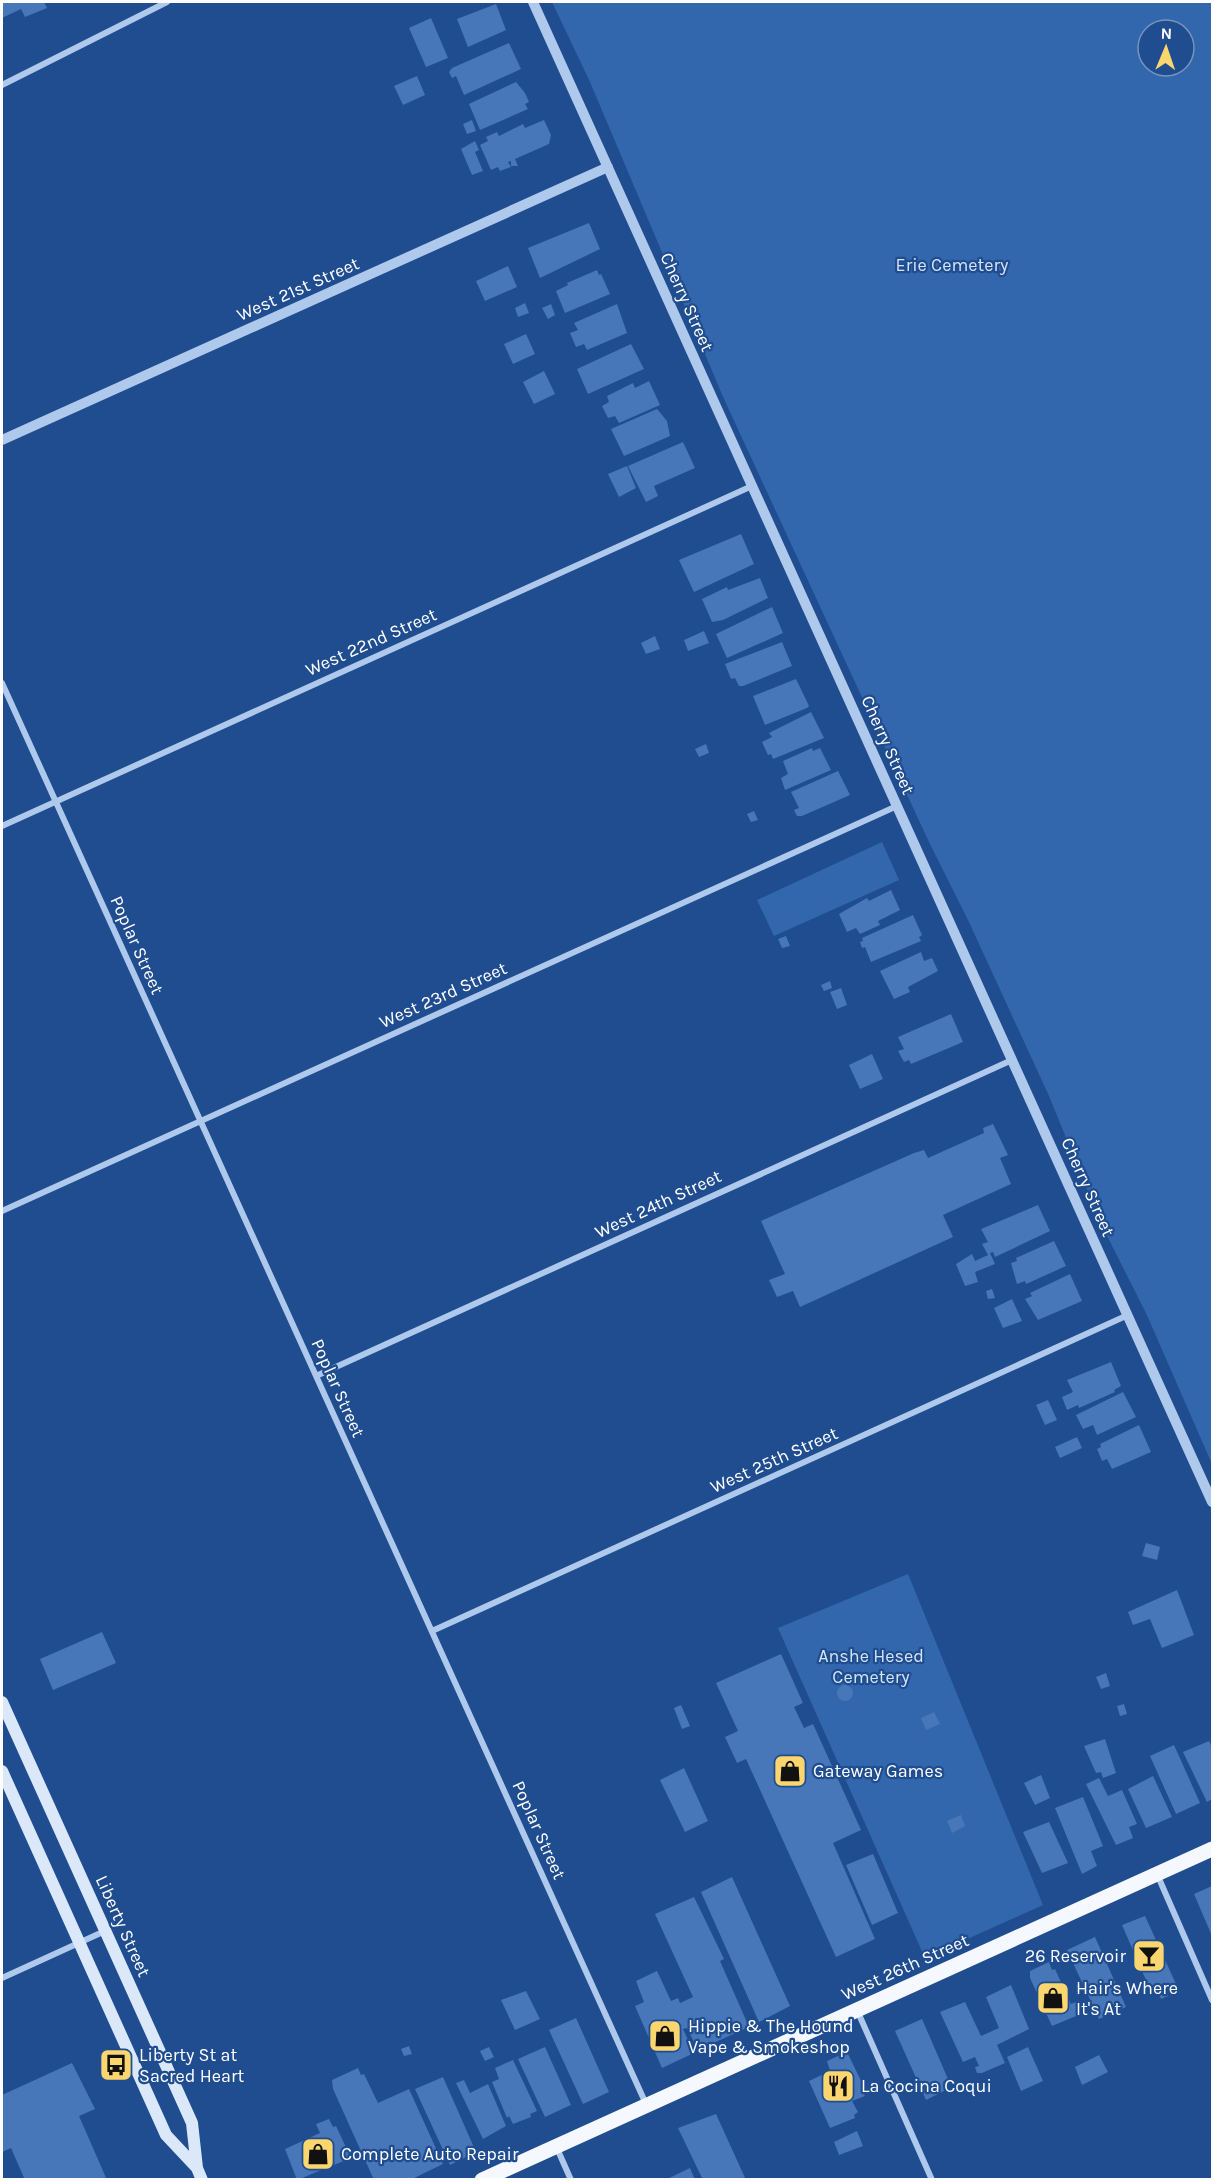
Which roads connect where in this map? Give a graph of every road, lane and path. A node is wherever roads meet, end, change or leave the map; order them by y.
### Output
1 (167, 2) edge
2 (533, 2) edge
3 (2, 85) edge
4 (608, 167) junction
5 (2, 440) edge
6 (752, 486) junction
7 (2, 682) edge
8 (56, 802) junction
9 (897, 806) junction
10 (2, 826) edge
11 (1012, 1060) junction
12 (200, 1121) junction
13 (2, 1210) edge
14 (1128, 1315) junction
15 (316, 1376) junction
16 (1212, 1502) edge
17 (432, 1631) junction
18 (2, 1702) edge
19 (2, 1771) edge
20 (1212, 1849) edge
21 (1156, 1874) junction
22 (105, 1931) junction
23 (79, 1943) junction
24 (2, 1978) edge
25 (1212, 2000) edge
26 (857, 2010) junction
27 (647, 2105) junction
28 (556, 2146) junction
29 (200, 2174) edge
30 (482, 2180) edge
31 (571, 2180) edge
32 (932, 2180) edge

1 - 3 street
2 - 4 street, Cherry Street
4 - 5 street, West 21st Street
4 - 6 street, Cherry Street
6 - 8 street, West 22nd Street
6 - 9 street, Cherry Street
7 - 8 street, Poplar Street
8 - 10 street, West 22nd Street
8 - 12 street, Poplar Street
9 - 11 street, Cherry Street
9 - 12 street, West 23rd Street
11 - 14 street, Cherry Street
11 - 15 street, West 24th Street
12 - 13 street, West 23rd Street
12 - 15 street, Poplar Street
14 - 16 street, Cherry Street
14 - 17 street, West 25th Street
15 - 17 street, Poplar Street
17 - 27 street, Poplar Street
18 - 22 main road, Liberty Street
19 - 23 main road, Liberty Street
20 - 21 main road, West 26th Street
21 - 25 street
21 - 26 main road, West 26th Street
22 - 23 street
22 - 29 main road, Liberty Street
23 - 24 street
23 - 29 main road, Liberty Street
26 - 27 main road, West 26th Street
26 - 32 street
27 - 28 main road, West 26th Street
28 - 30 main road, West 26th Street
28 - 31 street

